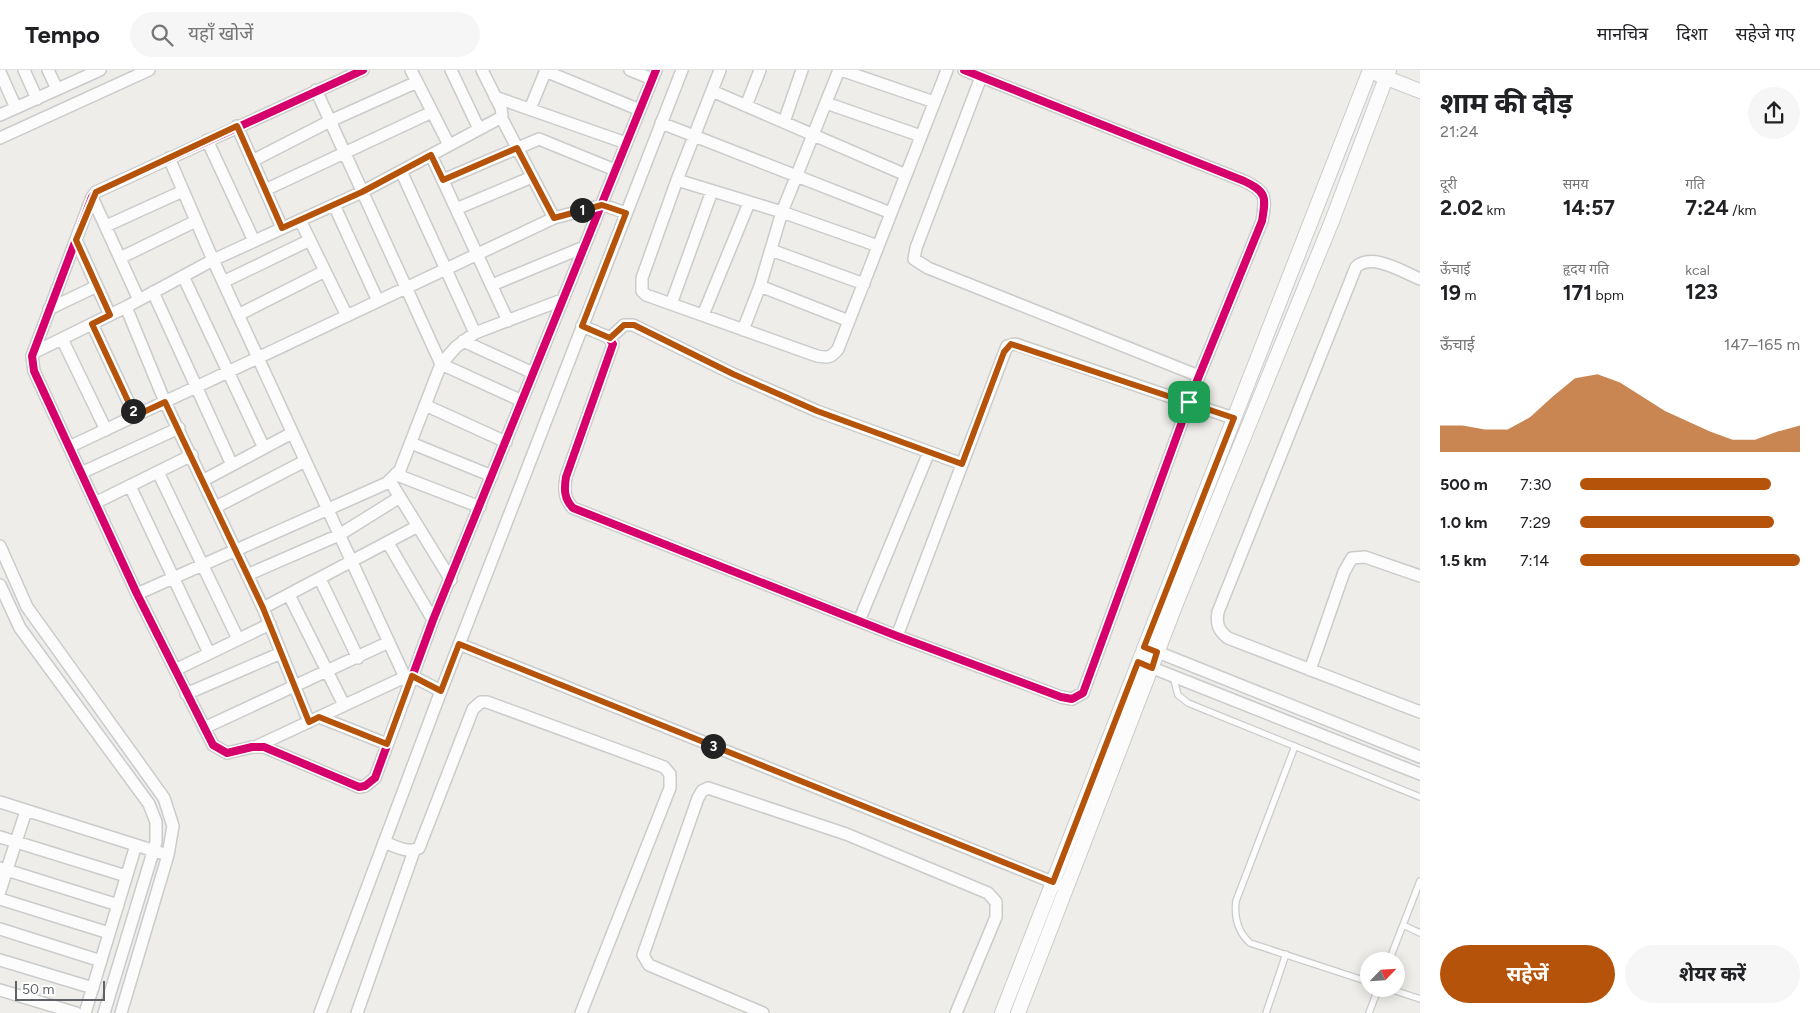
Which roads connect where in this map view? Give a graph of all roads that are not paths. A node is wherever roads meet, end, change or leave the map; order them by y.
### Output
1 (24, 70) edge
2 (48, 70) edge
3 (100, 70) edge
4 (149, 70) edge
5 (363, 70) edge
6 (412, 70) edge
7 (451, 70) edge
8 (482, 70) edge
9 (630, 70) edge
10 (682, 70) edge
11 (720, 70) edge
12 (760, 70) edge
13 (802, 70) edge
14 (840, 70) edge
15 (947, 70) edge
16 (964, 70) edge
17 (546, 71) edge
18 (1370, 71) edge
19 (0, 72) edge
20 (1388, 74) edge
21 (75, 75) edge
22 (654, 75) edge
23 (981, 77) junction
24 (417, 82) junction
25 (57, 89) junction
26 (316, 90) junction
27 (1420, 90) edge
28 (712, 91) junction
29 (495, 97) junction
30 (37, 99) junction
31 (934, 102) junction
32 (826, 103) junction
33 (746, 106) junction
34 (16, 108) junction
35 (530, 109) junction
36 (640, 110) junction
37 (432, 112) junction
38 (0, 115) edge
39 (501, 117) junction
40 (330, 121) junction
41 (784, 122) junction
42 (661, 123) junction
43 (237, 126) junction
44 (479, 129) junction
45 (694, 134) junction
46 (813, 135) junction
47 (921, 136) junction
48 (0, 138) edge
49 (207, 140) junction
50 (626, 142) junction
51 (449, 145) junction
52 (517, 148) junction
53 (344, 153) junction
54 (431, 155) junction
55 (168, 158) junction
56 (252, 161) junction
57 (615, 170) junction
58 (401, 172) junction
59 (906, 175) junction
60 (796, 176) junction
61 (532, 177) junction
62 (443, 180) junction
63 (677, 180) junction
64 (265, 190) junction
65 (183, 191) junction
66 (712, 191) junction
67 (362, 192) junction
68 (92, 197) junction
69 (749, 203) junction
70 (334, 205) junction
71 (602, 205) junction
72 (456, 209) junction
73 (782, 212) junction
74 (626, 213) junction
75 (891, 213) junction
76 (554, 218) junction
77 (300, 220) junction
78 (196, 221) junction
79 (106, 226) junction
80 (282, 228) junction
81 (76, 240) junction
82 (310, 240) junction
83 (254, 241) junction
84 (878, 246) junction
85 (584, 247) junction
86 (771, 250) junction
87 (477, 255) junction
88 (120, 258) junction
89 (213, 260) junction
90 (445, 270) junction
91 (325, 271) junction
92 (183, 276) junction
93 (1420, 279) edge
94 (223, 282) junction
95 (864, 284) junction
96 (97, 286) junction
97 (492, 286) junction
98 (760, 286) junction
99 (406, 288) junction
100 (153, 292) junction
101 (139, 300) junction
102 (562, 300) junction
103 (378, 301) junction
104 (671, 304) junction
105 (126, 307) junction
106 (50, 309) junction
107 (110, 315) junction
108 (238, 315) junction
109 (347, 316) junction
110 (703, 316) junction
111 (508, 321) junction
112 (849, 321) junction
113 (92, 324) junction
114 (582, 326) junction
115 (743, 330) junction
116 (475, 333) junction
117 (610, 338) junction
118 (62, 339) junction
119 (463, 341) junction
120 (32, 353) junction
121 (258, 358) junction
122 (441, 364) junction
123 (227, 372) junction
124 (533, 373) junction
125 (1199, 376) junction
126 (195, 387) junction
127 (165, 402) junction
128 (522, 402) junction
129 (1189, 402) junction
130 (425, 405) junction
131 (135, 416) junction
132 (1234, 418) junction
133 (179, 428) junction
134 (106, 430) junction
135 (292, 433) junction
136 (506, 442) junction
137 (411, 443) junction
138 (68, 447) junction
139 (264, 448) junction
140 (929, 452) junction
141 (192, 455) junction
142 (305, 461) junction
143 (962, 464) junction
144 (232, 465) junction
145 (158, 472) junction
146 (81, 473) junction
147 (492, 476) junction
148 (393, 478) junction
149 (204, 480) junction
150 (130, 486) junction
151 (400, 497) junction
152 (95, 503) junction
153 (216, 507) junction
154 (480, 507) junction
155 (327, 508) junction
156 (418, 526) junction
157 (339, 534) junction
158 (388, 543) junction
159 (0, 546) edge
160 (235, 550) junction
161 (352, 562) junction
162 (202, 564) junction
163 (247, 575) junction
164 (1420, 576) edge
165 (173, 578) junction
166 (320, 579) junction
167 (451, 580) junction
168 (0, 585) edge
169 (137, 594) junction
170 (289, 595) junction
171 (263, 608) junction
172 (433, 620) junction
173 (858, 621) junction
174 (270, 624) junction
175 (897, 636) junction
176 (238, 639) junction
177 (389, 642) junction
178 (459, 644) junction
179 (1144, 647) junction
180 (1157, 652) junction
181 (209, 653) junction
182 (281, 654) junction
183 (358, 658) junction
184 (1138, 662) junction
185 (1152, 668) junction
186 (175, 670) junction
187 (1310, 670) junction
188 (327, 672) junction
189 (1173, 676) junction
190 (408, 680) junction
191 (294, 686) junction
192 (441, 691) junction
193 (186, 694) junction
194 (344, 705) junction
195 (1420, 712) edge
196 (314, 719) junction
197 (204, 728) junction
198 (387, 744) junction
199 (257, 746) junction
200 (1296, 746) junction
201 (1420, 757) edge
202 (1420, 774) edge
203 (1420, 797) edge
204 (0, 802) edge
205 (26, 810) junction
206 (0, 837) edge
207 (16, 842) junction
208 (384, 842) junction
209 (136, 845) junction
210 (154, 850) junction
211 (414, 851) junction
212 (168, 855) junction
213 (4, 869) edge
214 (126, 876) junction
215 (1420, 881) edge
216 (1053, 882) junction
217 (1067, 888) junction
218 (0, 891) edge
219 (0, 898) edge
220 (118, 905) junction
221 (1403, 925) junction
222 (0, 930) edge
223 (109, 933) junction
224 (1420, 933) edge
225 (1392, 952) edge
226 (1286, 954) junction
227 (0, 960) edge
228 (101, 960) junction
229 (1360, 979) edge
230 (93, 988) junction
231 (0, 990) edge
232 (1405, 994) edge
233 (1375, 998) edge
234 (1420, 999) edge
235 (76, 1013) edge
236 (85, 1013) edge
237 (104, 1013) edge
238 (121, 1013) edge
239 (320, 1013) edge
240 (357, 1013) edge
241 (581, 1013) edge
242 (762, 1013) edge
243 (956, 1013) edge
244 (1002, 1013) edge
245 (1018, 1013) edge
246 (1266, 1013) edge
247 (1369, 1013) edge

1 - 30 street
2 - 25 street
3 - 21 street
4 - 48 street
5 - 26 street
6 - 24 street
7 - 44 street
8 - 29 street
9 - 22 street
10 - 42 street
11 - 28 street
12 - 33 street
13 - 41 street
14 - 31 street
14 - 32 street
15 - 31 street
16 - 23 street
17 - 35 street
17 - 36 street
18 - 20 street
18 - 132 street
19 - 34 street
20 - 27 street
20 - 180 street
21 - 25 street
22 - 36 street
23 - 125 street
23 - 125 street
24 - 37 street
24 - 40 street
25 - 30 street
26 - 40 street
26 - 43 street
28 - 33 street
28 - 45 street
29 - 35 street
29 - 39 street
30 - 34 street
31 - 47 street
32 - 46 street
32 - 47 street
33 - 41 street
34 - 38 street
35 - 50 street
36 - 50 street
37 - 51 street
37 - 53 street
39 - 44 street
39 - 52 street
40 - 53 street
40 - 56 street
41 - 46 street
42 - 45 street
42 - 74 street
43 - 49 street
43 - 56 street
44 - 51 street
45 - 60 street
45 - 63 street
46 - 59 street
46 - 60 street
47 - 59 street
49 - 55 street
49 - 83 street
50 - 57 street
51 - 54 street
52 - 57 street
52 - 61 street
52 - 62 street
53 - 64 street
53 - 67 street
54 - 58 street
54 - 62 street
55 - 65 street
55 - 68 street
56 - 64 street
57 - 71 street
58 - 67 street
58 - 90 street
59 - 75 street
60 - 73 street
60 - 75 street
61 - 72 street
61 - 76 street
62 - 72 street
63 - 66 street
63 - 104 street
64 - 80 street
65 - 78 street
65 - 79 street
66 - 69 street
66 - 104 street
67 - 70 street
67 - 99 street
68 - 79 street
68 - 81 street
69 - 73 street
69 - 110 street
70 - 77 street
70 - 103 street
71 - 74 street
71 - 76 street
71 - 85 street
72 - 87 street
73 - 84 street
73 - 86 street
74 - 114 street
75 - 84 street
76 - 87 street
77 - 80 street
77 - 82 street
78 - 88 street
78 - 89 street
79 - 88 street
80 - 83 street
81 - 96 street
81 - 106 street
82 - 91 street
82 - 94 street
83 - 89 street
84 - 95 street
85 - 97 street
85 - 102 street
86 - 95 street
86 - 98 street
87 - 90 street
87 - 97 street
88 - 101 street
89 - 92 street
89 - 94 street
90 - 99 street
90 - 116 street
91 - 108 street
91 - 109 street
92 - 100 street
92 - 123 street
93 - 187 street
94 - 108 street
95 - 112 street
96 - 106 street
96 - 107 street
97 - 111 street
98 - 112 street
98 - 115 street
99 - 103 street
99 - 122 street
100 - 101 street
100 - 126 street
101 - 105 street
102 - 111 street
102 - 124 street
103 - 109 street
104 - 110 street
105 - 107 street
105 - 127 street
106 - 120 street
107 - 113 street
108 - 121 street
109 - 121 street
110 - 115 street
111 - 116 street
112 - 115 street
113 - 118 street
113 - 131 street
114 - 117 street
114 - 178 street
116 - 119 street
117 - 140 street
117 - 173 street
118 - 120 street
118 - 134 street
119 - 122 street
119 - 124 street
120 - 138 street
121 - 123 street
121 - 135 street
122 - 128 street
122 - 130 street
123 - 126 street
123 - 139 street
124 - 128 street
125 - 129 street
126 - 127 street
126 - 144 street
127 - 131 street
127 - 133 street
128 - 136 street
129 - 132 street
129 - 143 street
129 - 175 street
130 - 136 street
130 - 137 street
131 - 134 street
132 - 179 street
133 - 141 street
133 - 146 street
134 - 138 street
135 - 139 street
135 - 142 street
136 - 147 street
137 - 147 street
137 - 148 street
138 - 146 street
139 - 144 street
140 - 143 street
140 - 173 street
141 - 145 street
141 - 149 street
142 - 153 street
142 - 155 street
143 - 175 street
144 - 149 street
145 - 150 street
145 - 162 street
146 - 152 street
147 - 154 street
148 - 151 street
148 - 154 street
148 - 155 street
149 - 153 street
150 - 152 street
150 - 165 street
151 - 156 street
151 - 157 street
152 - 169 street
153 - 160 street
154 - 167 street
155 - 157 street
155 - 160 street
156 - 158 street
156 - 167 street
157 - 161 street
157 - 163 street
158 - 161 street
158 - 172 street
159 - 212 street
160 - 162 street
160 - 163 street
161 - 166 street
161 - 177 street
162 - 165 street
162 - 176 street
163 - 171 street
164 - 187 street
165 - 169 street
165 - 181 street
166 - 170 street
166 - 183 street
167 - 172 street
168 - 210 street
169 - 186 street
170 - 171 street
170 - 188 street
171 - 174 street
172 - 190 street
173 - 175 street
174 - 176 street
174 - 182 street
176 - 181 street
177 - 183 street
177 - 190 street
178 - 192 street
178 - 216 street
179 - 180 street
179 - 184 street
180 - 185 street
180 - 201 street
181 - 186 street
182 - 191 street
182 - 193 street
183 - 188 street
184 - 185 street
184 - 216 street
185 - 189 street
185 - 217 street
186 - 193 street
187 - 195 street
188 - 191 street
188 - 194 street
189 - 200 lane
189 - 202 street
190 - 192 street
190 - 194 street
190 - 198 street
191 - 196 street
191 - 197 street
192 - 208 street
193 - 197 street
194 - 196 street
196 - 198 street
196 - 199 street
197 - 199 street
198 - 199 street
200 - 203 lane
200 - 226 lane
204 - 205 street
205 - 207 street
205 - 209 street
206 - 207 street
207 - 213 street
207 - 214 street
208 - 211 street
208 - 239 street
209 - 210 street
209 - 214 street
210 - 212 street
210 - 237 street
211 - 240 street
211 - 241 street
212 - 238 street
213 - 218 street
213 - 220 street
214 - 220 street
215 - 221 lane
216 - 217 street
216 - 244 street
217 - 245 street
219 - 223 street
220 - 223 street
221 - 224 lane
221 - 225 lane
222 - 228 street
223 - 228 street
226 - 229 lane
226 - 246 lane
227 - 230 street
228 - 230 street
230 - 236 street
231 - 235 street
232 - 234 lane
233 - 247 lane
242 - 243 street

